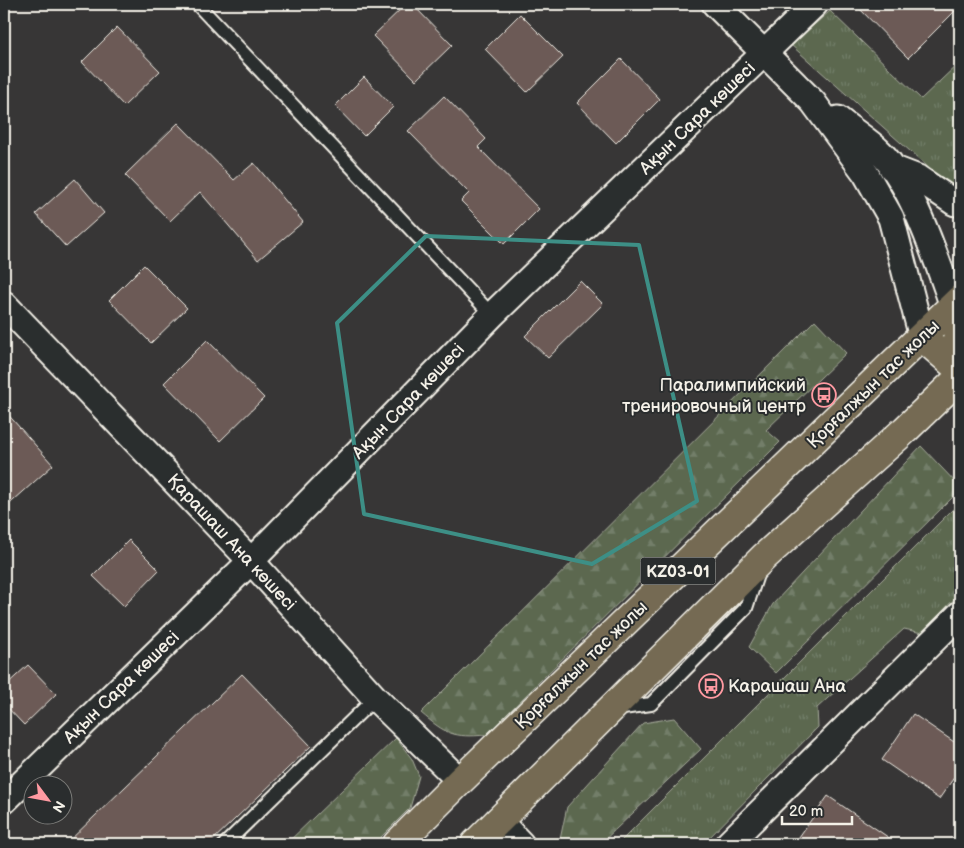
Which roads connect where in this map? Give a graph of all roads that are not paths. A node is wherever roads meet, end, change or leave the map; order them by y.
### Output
1 (197, 4) edge
2 (715, 4) edge
3 (815, 4) edge
4 (765, 53) junction
5 (813, 102) junction
6 (892, 168) junction
7 (960, 203) edge
8 (956, 302) edge
9 (4, 304) edge
10 (492, 315) junction
11 (922, 337) junction
12 (960, 350) edge
13 (960, 370) edge
14 (960, 377) edge
15 (251, 561) junction
16 (960, 614) edge
17 (375, 698) junction
18 (460, 781) junction
19 (4, 801) edge
20 (498, 820) junction
21 (225, 844) edge
22 (397, 844) edge
23 (475, 844) edge
24 (521, 844) edge
25 (728, 844) edge

1 - 10 lane
2 - 4 street
3 - 4 street, Ақын Сара көшесі
4 - 5 street
4 - 10 street, Ақын Сара көшесі
5 - 6 street
5 - 11 street
6 - 7 street
6 - 8 street
8 - 11 main road, Қорғалжын тас жолы / KZ03-01
8 - 12 main road
9 - 15 street, Қарашаш Ана көшесі
10 - 15 street, Ақын Сара көшесі
11 - 13 main road
11 - 18 main road, Қорғалжын тас жолы / KZ03-01
14 - 20 main road, KZ03-01
15 - 17 street, Қарашаш Ана көшесі
15 - 19 street, Ақын Сара көшесі
16 - 25 street
17 - 18 street, Қарашаш Ана көшесі
17 - 21 lane
18 - 22 main road, Қорғалжын тас жолы / KZ03-01
20 - 23 main road, KZ03-01
20 - 24 street

